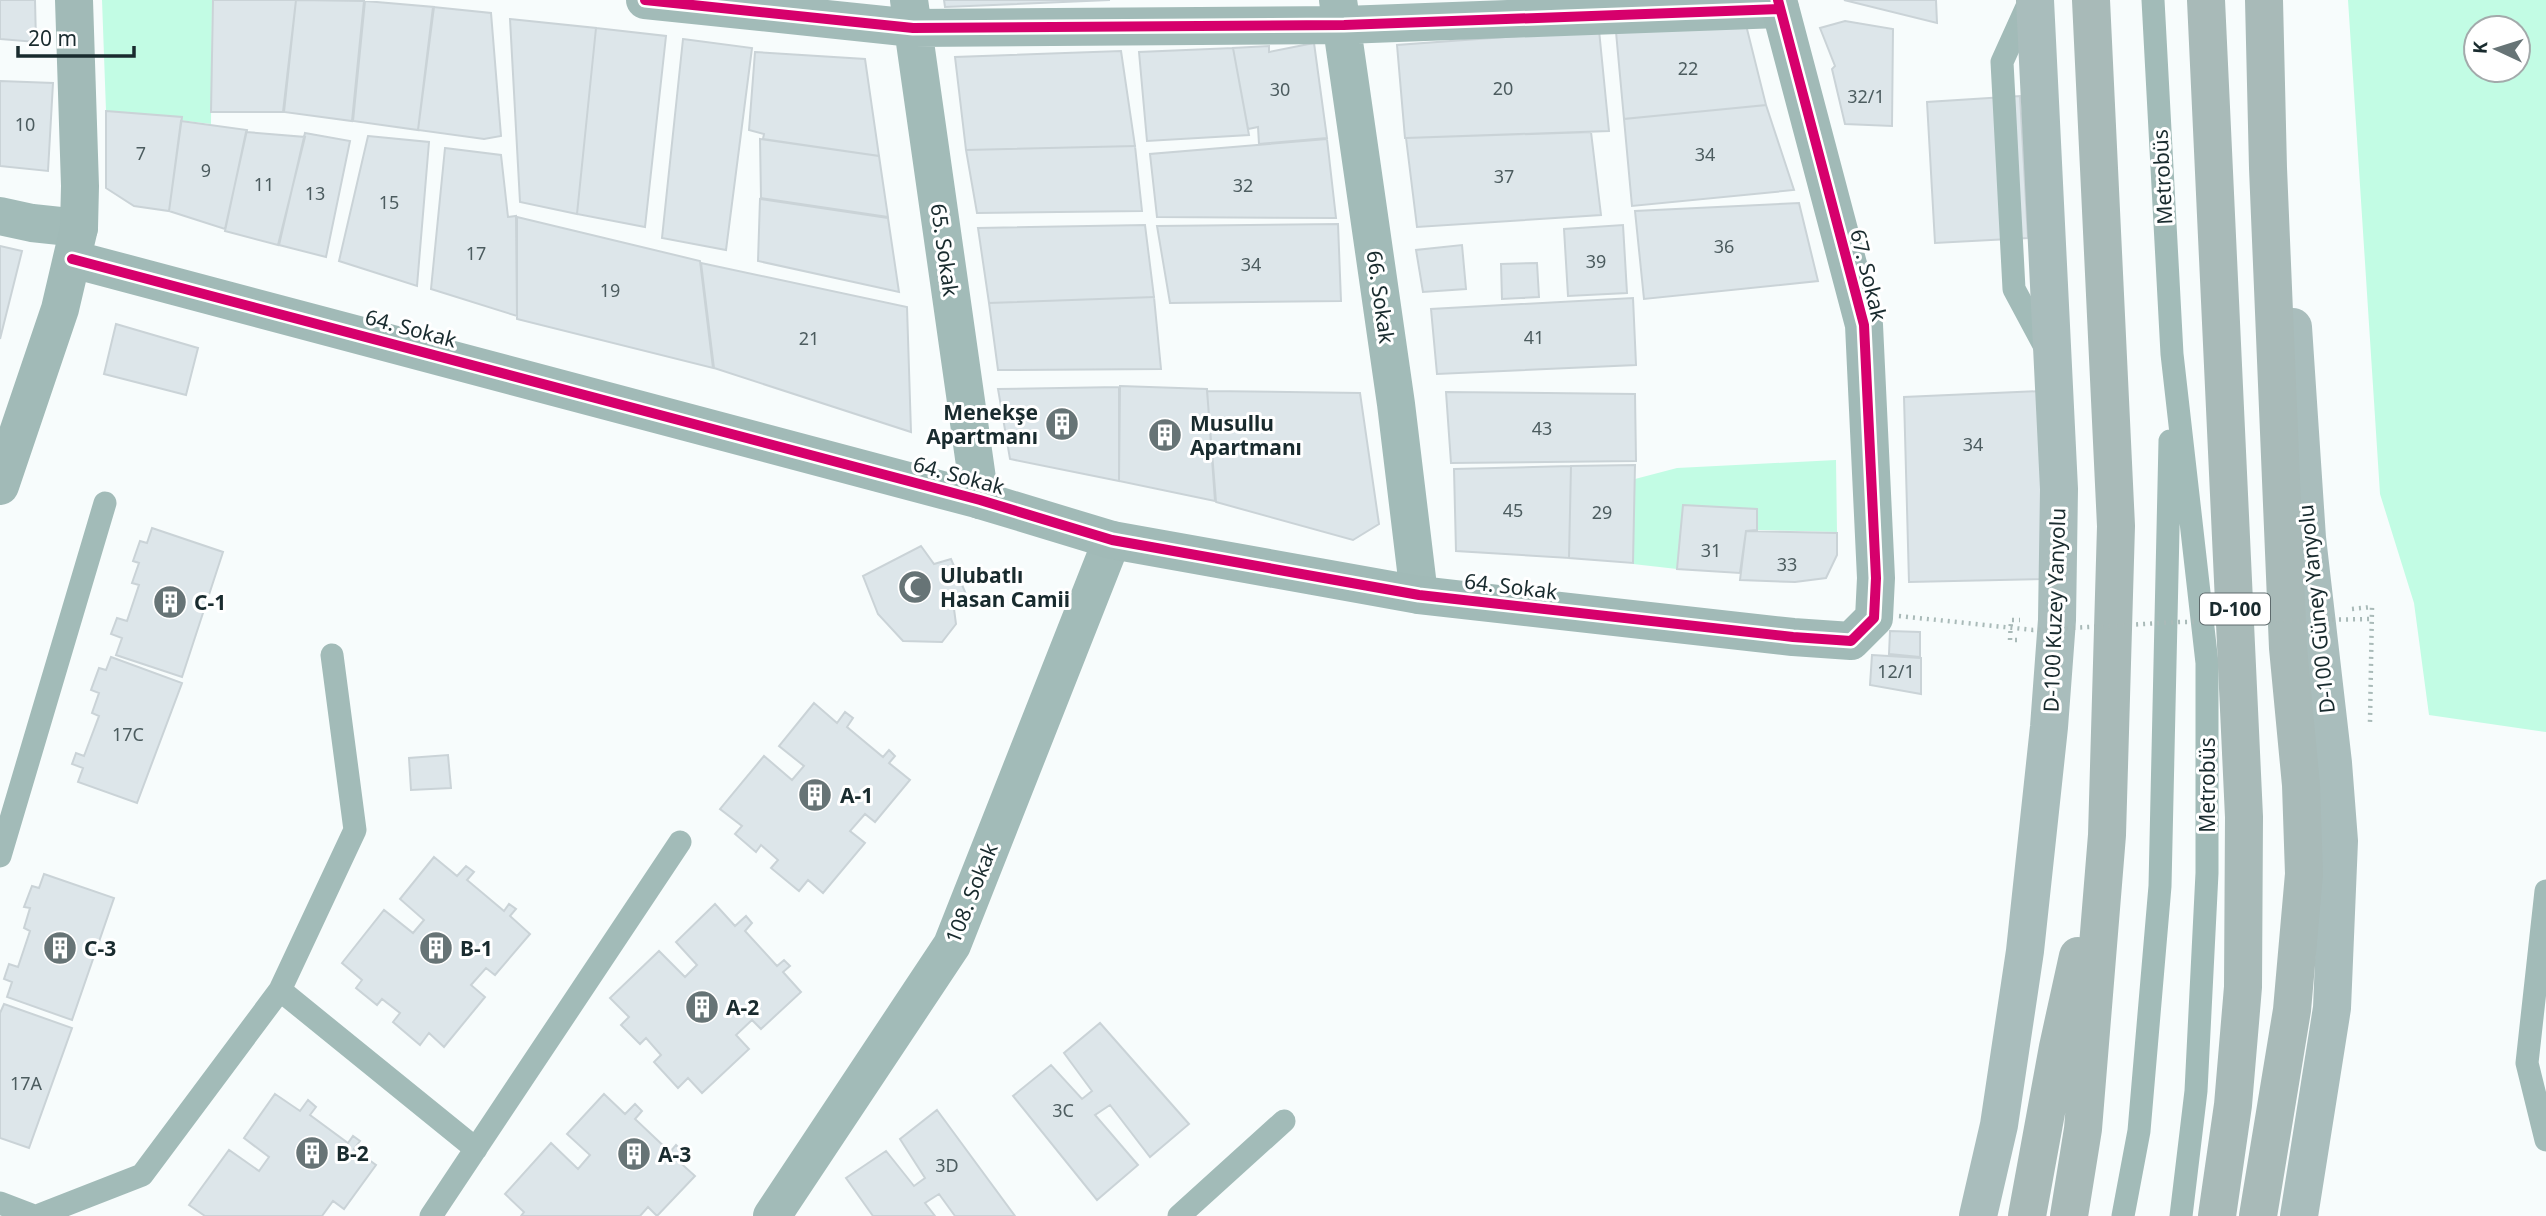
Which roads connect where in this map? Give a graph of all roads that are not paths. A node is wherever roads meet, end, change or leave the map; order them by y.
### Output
1 (74, 0) edge
2 (645, 0) edge
3 (2032, 0) edge
4 (2091, 0) edge
5 (2153, 0) edge
6 (2206, 0) edge
7 (2266, 0) edge
8 (1779, 4) edge
9 (1341, 13) edge
10 (911, 14) edge
11 (0, 216) edge
12 (76, 243) junction
13 (2172, 354) junction
14 (0, 486) edge
15 (980, 500) junction
16 (105, 503) dead end
17 (1112, 540) junction
18 (1419, 595) junction
19 (1851, 642) joint
20 (332, 655) dead end
21 (2107, 835) junction
22 (680, 842) dead end
23 (0, 856) edge
24 (2546, 891) edge
25 (279, 989) junction
26 (1284, 1121) dead end
27 (2546, 1140) edge
28 (476, 1149) junction
29 (0, 1203) edge
30 (35, 1216) edge
31 (432, 1216) edge
32 (772, 1216) edge
33 (1179, 1216) edge
34 (1978, 1216) edge
35 (2027, 1216) edge
36 (2069, 1216) edge
37 (2123, 1216) edge
38 (2181, 1216) edge
39 (2217, 1216) edge
40 (2258, 1216) edge
41 (2299, 1216) edge

1 - 12 street
2 - 10 street
3 - 34 main road, D-100 Kuzey Yanyolu
4 - 21 highway
5 - 13 lane, Metrobüs
6 - 39 highway, D-100
7 - 40 highway
7 - 41 main road, D-100 Güney Yanyolu
8 - 9 street
8 - 19 street, 67. Sokak
9 - 10 street
9 - 18 street, 66. Sokak
10 - 15 street, 65. Sokak
11 - 12 street, 64. Sokak
12 - 14 street
12 - 15 street, 64. Sokak
13 - 37 lane, Metrobüs
13 - 38 lane, Metrobüs
15 - 17 street, 64. Sokak
16 - 23 lane
17 - 18 street, 64. Sokak
17 - 32 street, 108. Sokak
18 - 19 street, 64. Sokak
20 - 25 lane
21 - 35 highway
21 - 36 highway
22 - 28 lane
24 - 27 lane
25 - 28 lane
25 - 30 lane
26 - 33 lane
28 - 31 lane
29 - 30 lane

